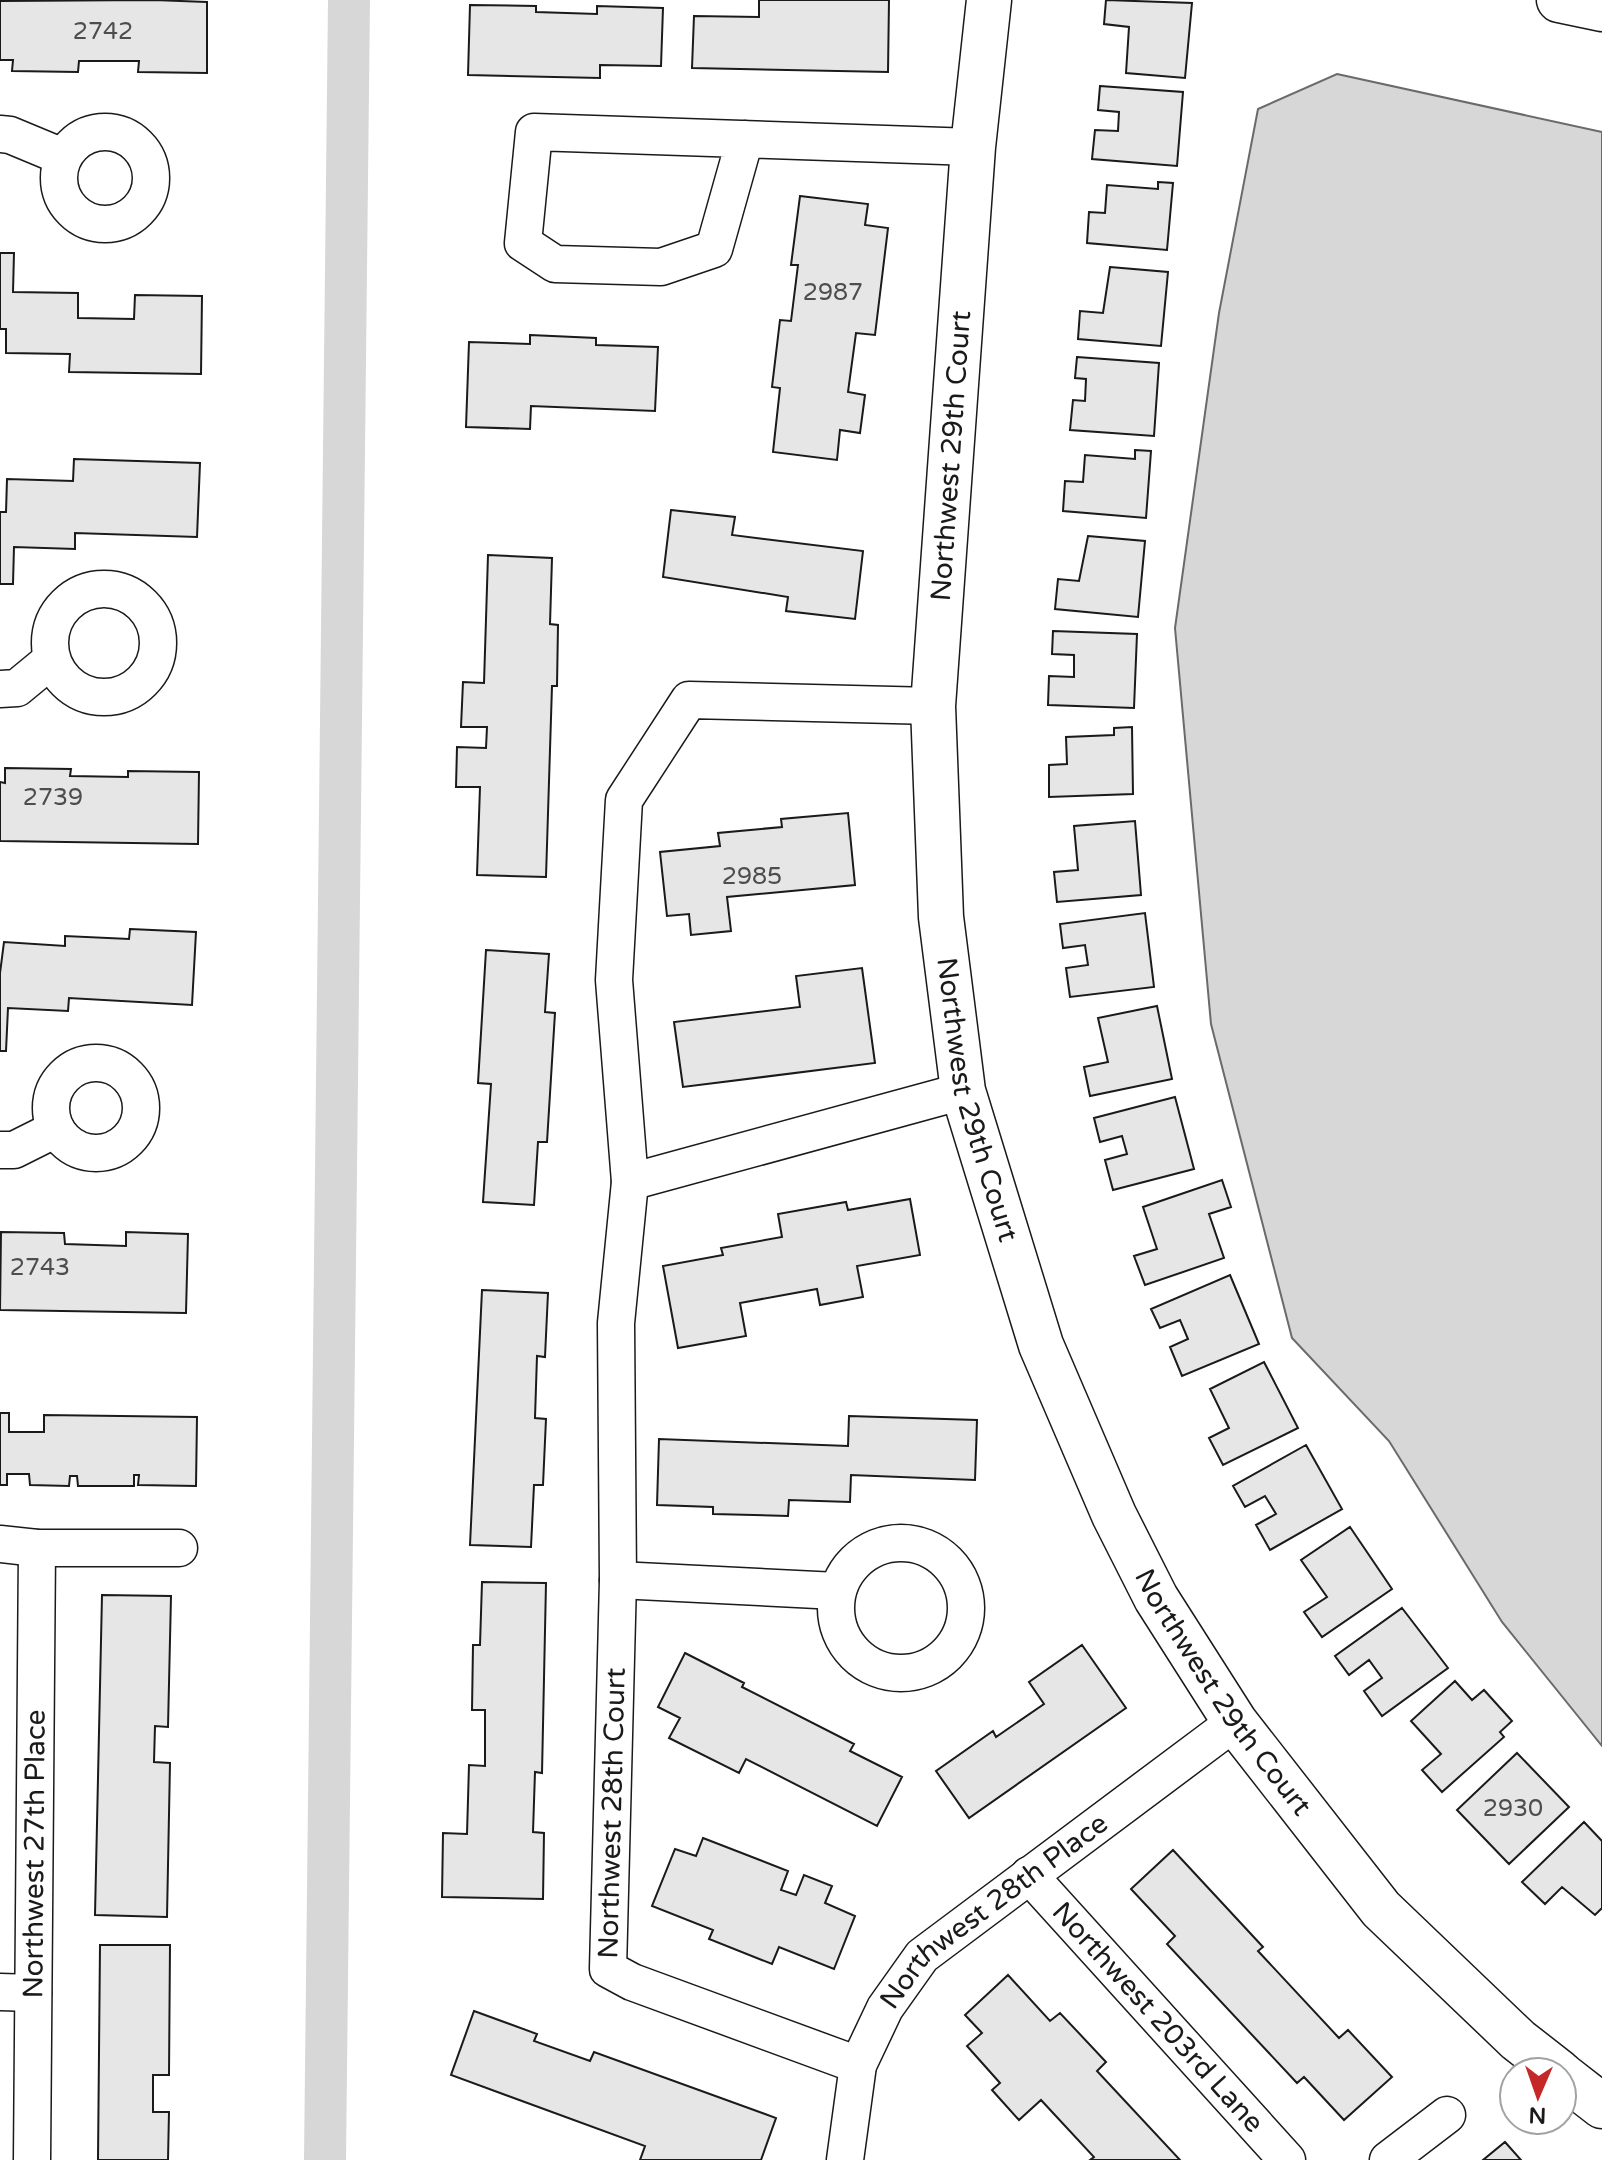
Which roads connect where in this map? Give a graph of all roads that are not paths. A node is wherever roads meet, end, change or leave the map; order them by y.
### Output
1 (989, 0) edge
2 (1559, 0) edge
3 (1602, 9) edge
4 (0, 134) edge
5 (745, 139) junction
6 (973, 147) junction
7 (63, 157) dead end
8 (51, 660) dead end
9 (0, 689) edge
10 (933, 706) junction
11 (963, 1091) junction
12 (56, 1129) dead end
13 (0, 1150) edge
14 (630, 1182) junction
15 (0, 1544) edge
16 (37, 1548) junction
17 (179, 1548) dead end
18 (618, 1580) junction
19 (837, 1591) dead end
20 (1235, 1722) junction
21 (1029, 1875) junction
22 (17, 1993) edge
23 (1538, 2056) edge
24 (858, 2065) junction
25 (1578, 2087) edge
26 (1602, 2106) edge
27 (1447, 2115) dead end
28 (32, 2160) edge
29 (845, 2160) edge
30 (1287, 2160) edge
31 (1388, 2160) edge

1 - 6 street, Northwest 29th Court
2 - 3 street
4 - 7 street
5 - 5 street
5 - 6 street
6 - 10 street, Northwest 29th Court
8 - 9 street
10 - 11 street, Northwest 29th Court
10 - 14 street, Northwest 28th Court
11 - 14 street
11 - 20 street, Northwest 29th Court
12 - 13 street
14 - 18 street, Northwest 28th Court
15 - 16 street
16 - 17 street
16 - 22 street, Northwest 27th Place
18 - 19 street
18 - 24 street, Northwest 28th Court
20 - 21 street, Northwest 28th Place
20 - 23 street, Northwest 29th Court
21 - 24 street, Northwest 28th Place
21 - 30 street, Northwest 203rd Lane
22 - 28 street, Northwest 27th Place
24 - 29 street, Northwest 28th Place
25 - 26 street, Northwest 29th Court
27 - 31 street

